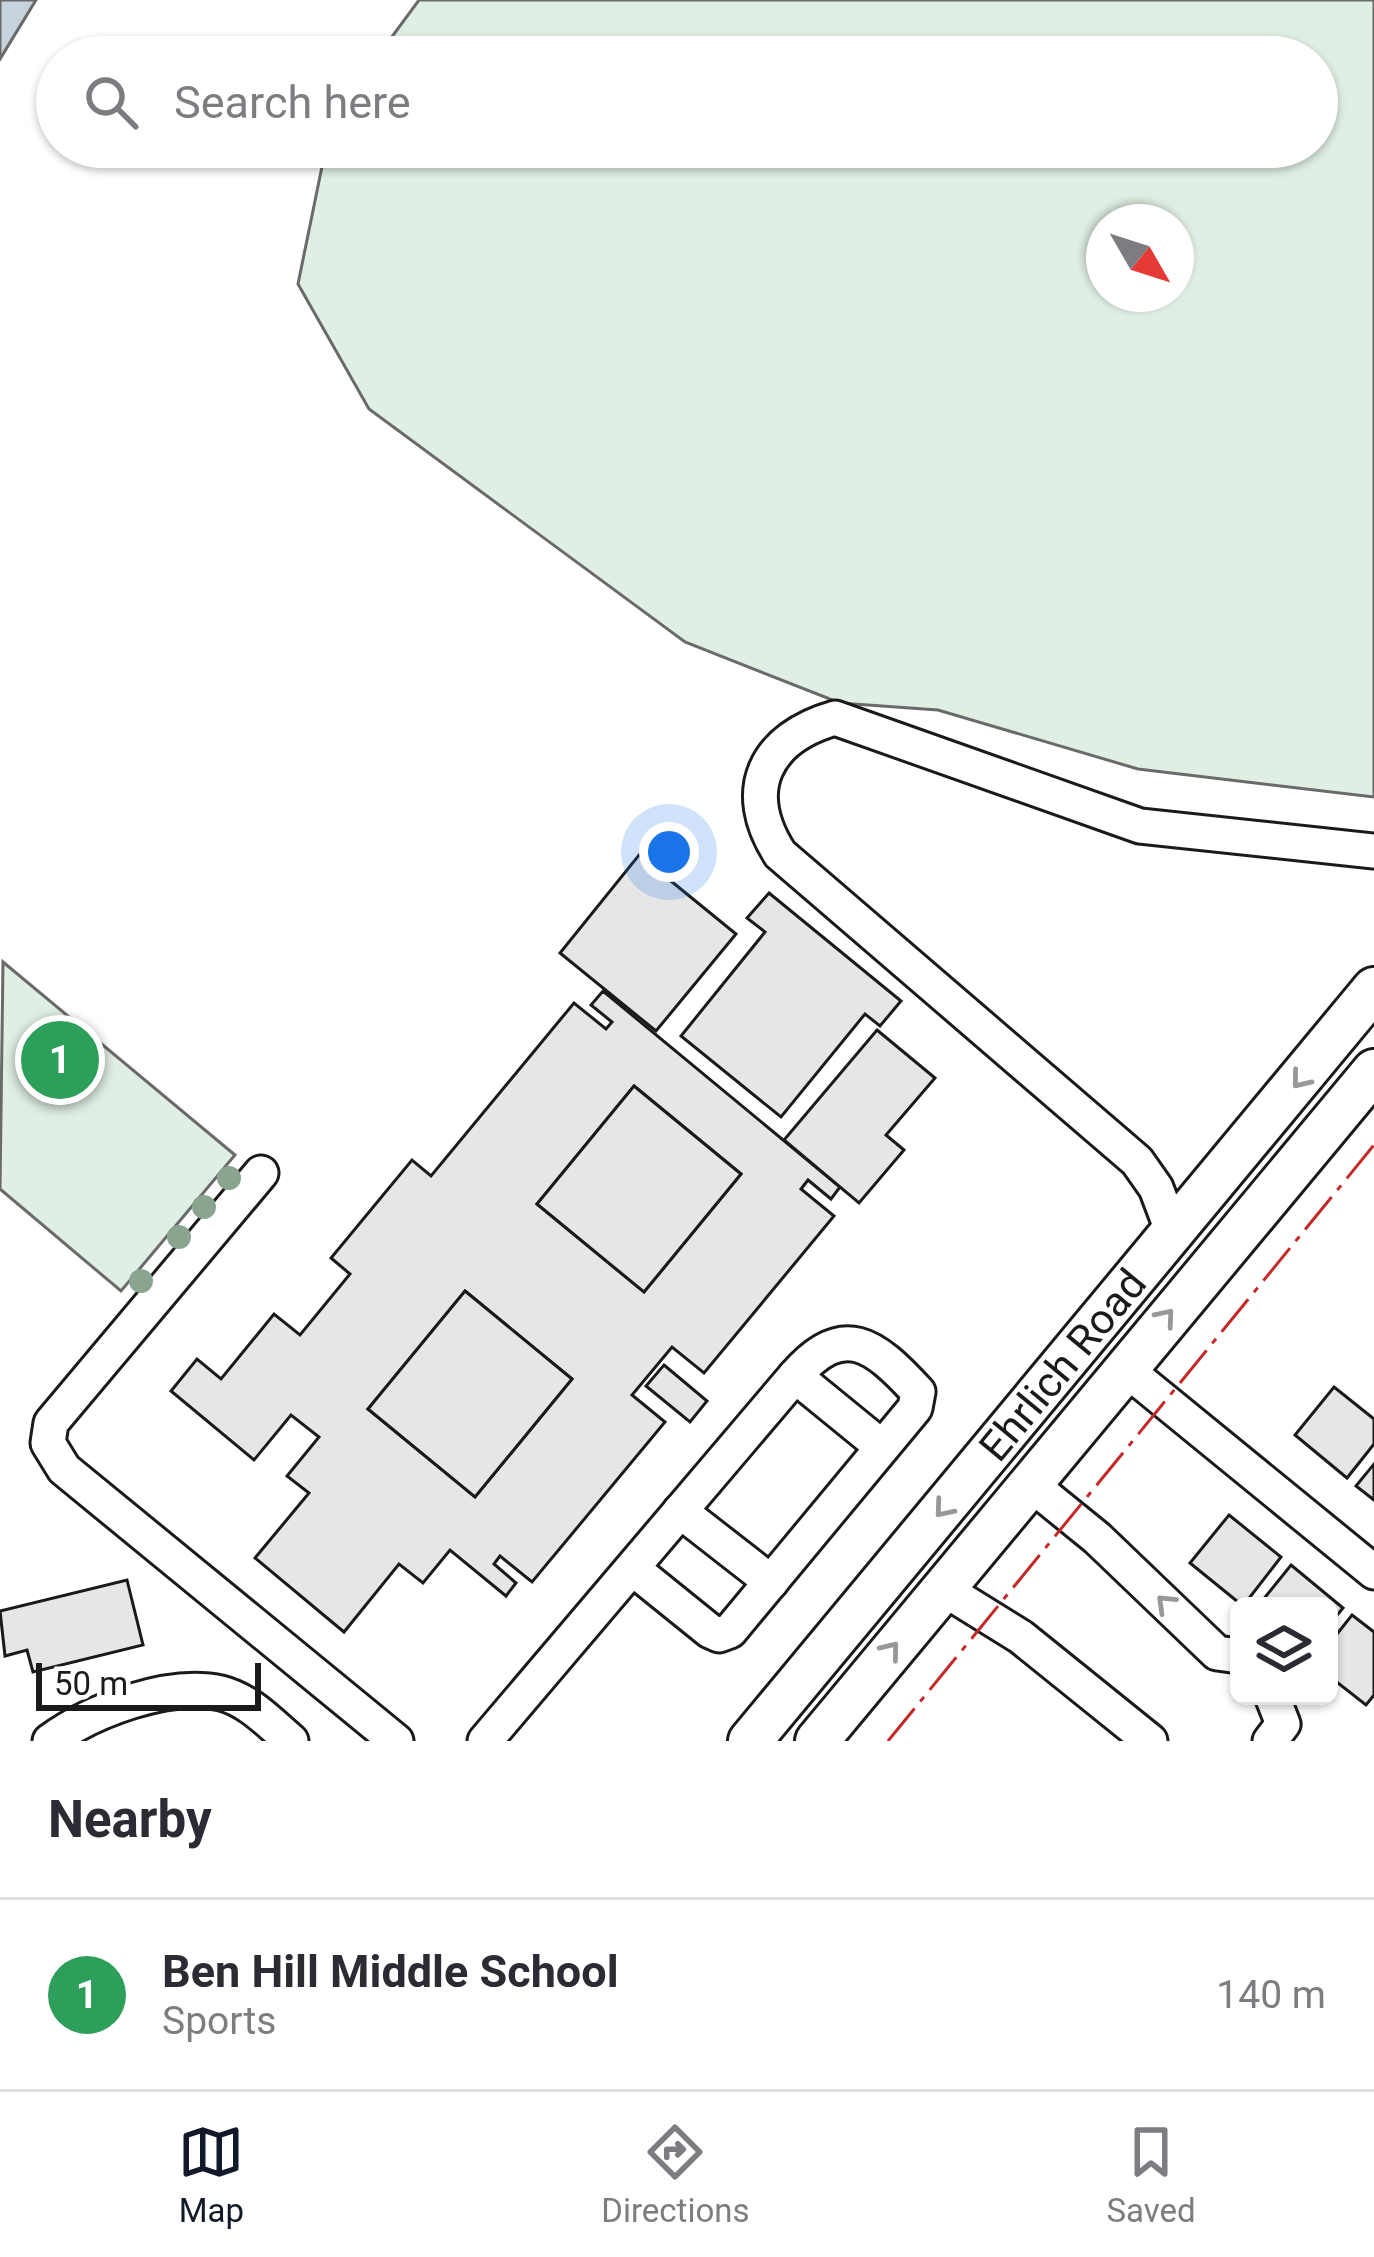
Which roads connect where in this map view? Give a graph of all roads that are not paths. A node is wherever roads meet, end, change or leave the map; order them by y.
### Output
1 (1374, 851) edge
2 (1374, 989) edge
3 (1370, 1082) edge
4 (261, 1173) dead end
5 (1173, 1234) junction
6 (1123, 1367) junction
7 (795, 1376) junction
8 (882, 1447) junction
9 (1028, 1482) junction
10 (680, 1511) junction
11 (632, 1568) junction
12 (1374, 1573) edge
13 (771, 1582) junction
14 (942, 1588) junction
15 (1230, 1655) edge
16 (1276, 1705) edge
17 (50, 1741) edge
18 (291, 1741) edge
19 (396, 1741) edge
20 (485, 1741) edge
21 (750, 1741) edge
22 (818, 1741) edge
23 (1150, 1741) edge
24 (1270, 1741) edge

1 - 5 street
2 -> 5 main road, Ehrlich Road
6 -> 3 main road, Ehrlich Road
4 - 19 street
5 -> 21 main road, Ehrlich Road
6 - 9 main road, Ehrlich Road
6 - 12 street
7 - 8 street
7 - 8 street
7 - 10 street
8 - 13 street
9 - 14 main road, Ehrlich Road
15 -> 9 street
10 - 11 street
10 - 13 street
11 - 13 street
11 - 20 street
22 -> 14 main road, Ehrlich Road
14 - 23 street
16 - 24 street
17 - 18 street

